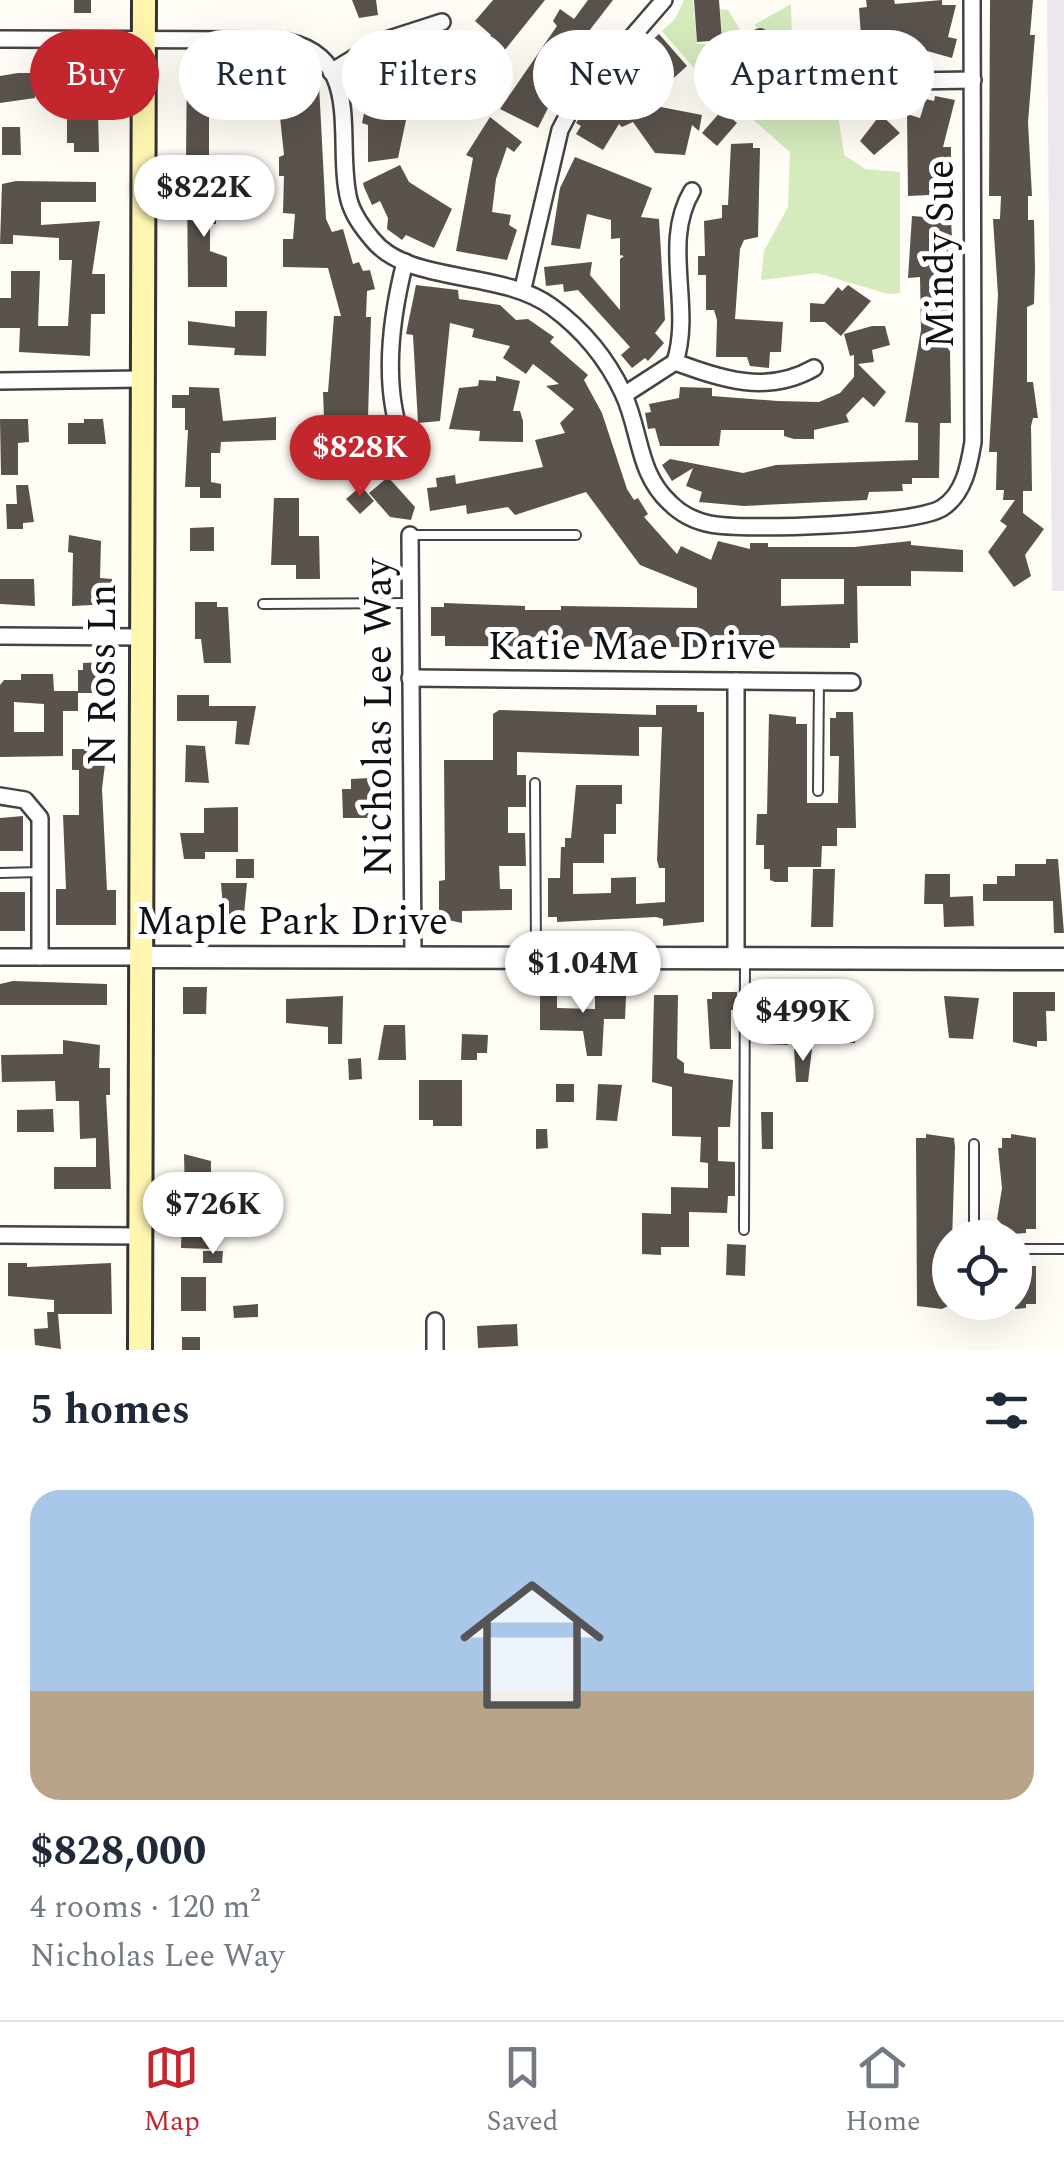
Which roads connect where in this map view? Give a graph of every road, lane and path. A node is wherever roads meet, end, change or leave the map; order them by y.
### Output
1 (144, 0) edge
2 (664, 0) edge
3 (972, 0) edge
4 (442, 22) dead end
5 (144, 30) edge
6 (159, 38) edge
7 (0, 39) edge
8 (30, 39) edge
9 (331, 72) junction
10 (934, 80) edge
11 (973, 80) junction
12 (144, 120) edge
13 (692, 190) dead end
14 (405, 262) junction
15 (523, 288) junction
16 (676, 362) junction
17 (814, 368) dead end
18 (142, 379) junction
19 (0, 380) edge
20 (624, 395) junction
21 (404, 448) dead end
22 (410, 535) joint
23 (576, 535) dead end
24 (410, 603) junction
25 (263, 604) dead end
26 (0, 636) edge
27 (141, 638) junction
28 (410, 678) junction
29 (736, 680) junction
30 (819, 681) junction
31 (852, 682) dead end
32 (535, 783) dead end
33 (818, 791) dead end
34 (0, 796) edge
35 (40, 872) junction
36 (0, 873) edge
37 (40, 957) junction
38 (140, 957) junction
39 (0, 958) edge
40 (413, 958) junction
41 (536, 958) junction
42 (1064, 958) edge
43 (741, 959) junction
44 (974, 1144) dead end
45 (974, 1220) edge
46 (744, 1230) dead end
47 (0, 1234) edge
48 (140, 1236) junction
49 (1032, 1249) edge
50 (1064, 1249) edge
51 (435, 1321) dead end
52 (140, 1350) edge
53 (435, 1350) edge

1 - 5 main road, N Ross Ln
2 - 15 street
3 - 11 street, Mindy Sue
4 - 9 street
6 - 9 street
7 - 8 street
9 - 14 street
10 - 11 street
11 - 20 street, Mindy Sue
12 - 18 main road, N Ross Ln
13 - 16 street
14 - 15 street
14 - 21 street
15 - 20 street, Mindy Sue
16 - 17 street
16 - 20 street
18 - 19 street
18 - 27 main road, N Ross Ln
22 - 23 lane
22 - 24 street, Nicholas Lee Way
24 - 25 lane
24 - 28 street, Nicholas Lee Way
26 - 27 street
27 - 38 main road, N Ross Ln
28 - 29 street, Katie Mae Drive
28 - 40 street, Nicholas Lee Way
29 - 30 street, Katie Mae Drive
29 - 43 street
30 - 31 street, Katie Mae Drive
30 - 33 lane
32 - 41 lane
34 - 35 street
35 - 36 lane
35 - 37 street
37 - 38 street, Maple Park Drive
37 - 39 street, Maple Park Drive
38 - 40 street, Maple Park Drive
38 - 48 main road, N Ross Ln
40 - 41 street, Maple Park Drive
41 - 43 street, Maple Park Drive
42 - 43 street, Maple Park Drive
43 - 46 lane
44 - 45 lane
47 - 48 street
48 - 52 main road, N Ross Ln
49 - 50 lane
51 - 53 street

